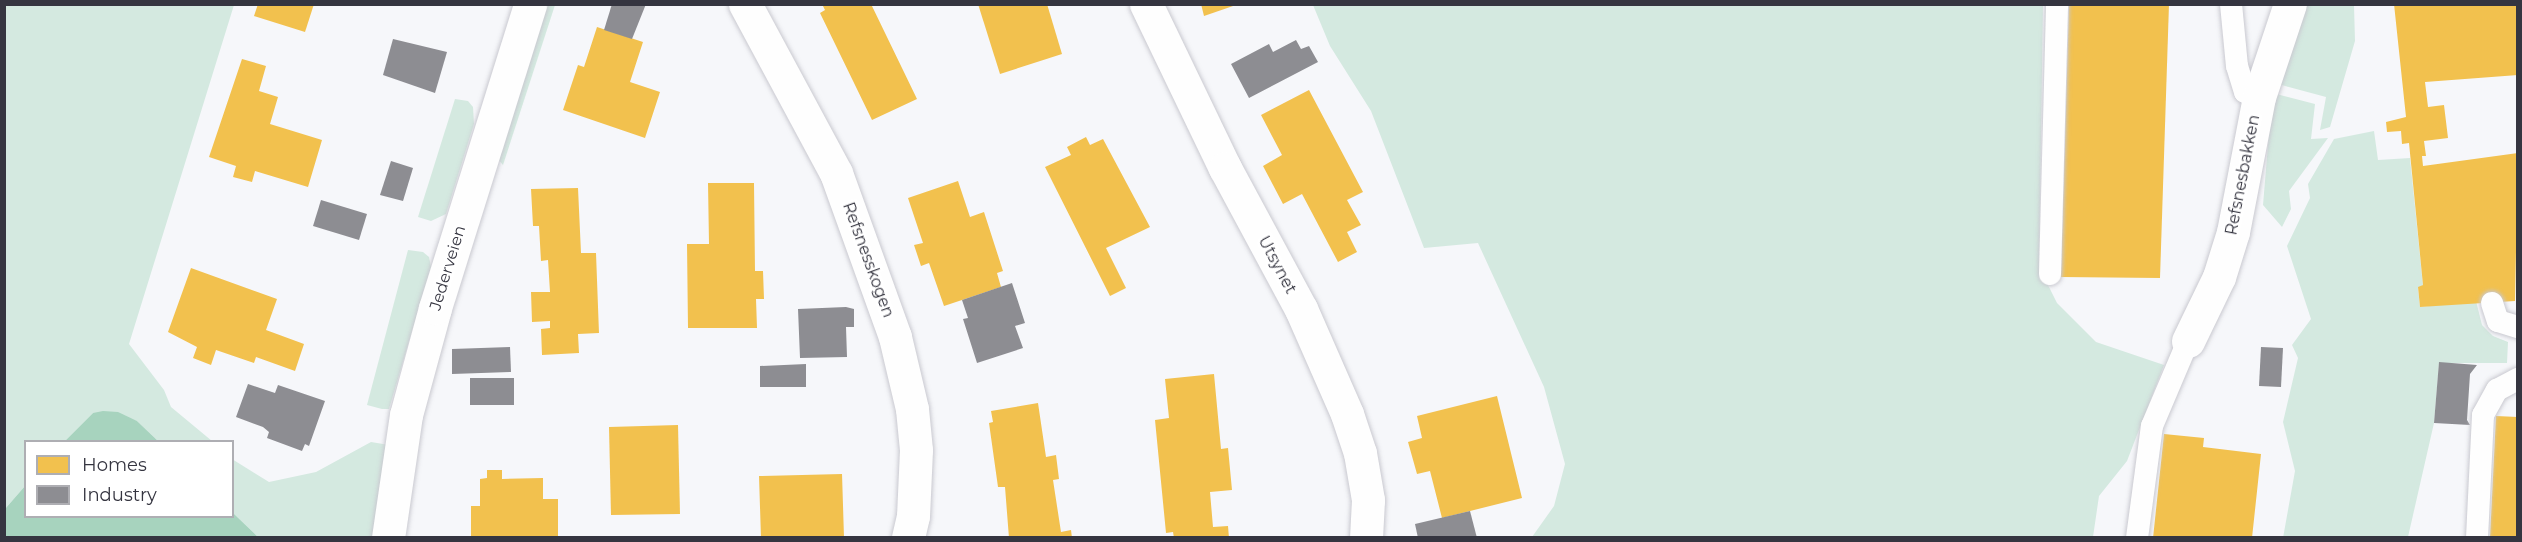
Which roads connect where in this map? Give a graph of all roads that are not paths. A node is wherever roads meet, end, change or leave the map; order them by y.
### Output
1 (530, 4) edge
2 (745, 4) edge
3 (1146, 4) edge
4 (2057, 4) edge
5 (2231, 4) edge
6 (2290, 4) edge
7 (2259, 97) junction
8 (2050, 274) dead end
9 (2492, 303) dead end
10 (2517, 327) edge
11 (2188, 341) joint
12 (2517, 380) edge
13 (388, 537) edge
14 (908, 537) edge
15 (1366, 537) edge
16 (2137, 537) edge
17 (2477, 537) edge

1 - 13 street, Jederveien
2 - 14 street, Refsnesskogen
3 - 15 street, Utsynet
4 - 8 lane
5 - 7 lane
6 - 7 street, Refsnesbakken
7 - 11 street, Refsnesbakken
9 - 10 lane
11 - 16 lane
12 - 17 lane

